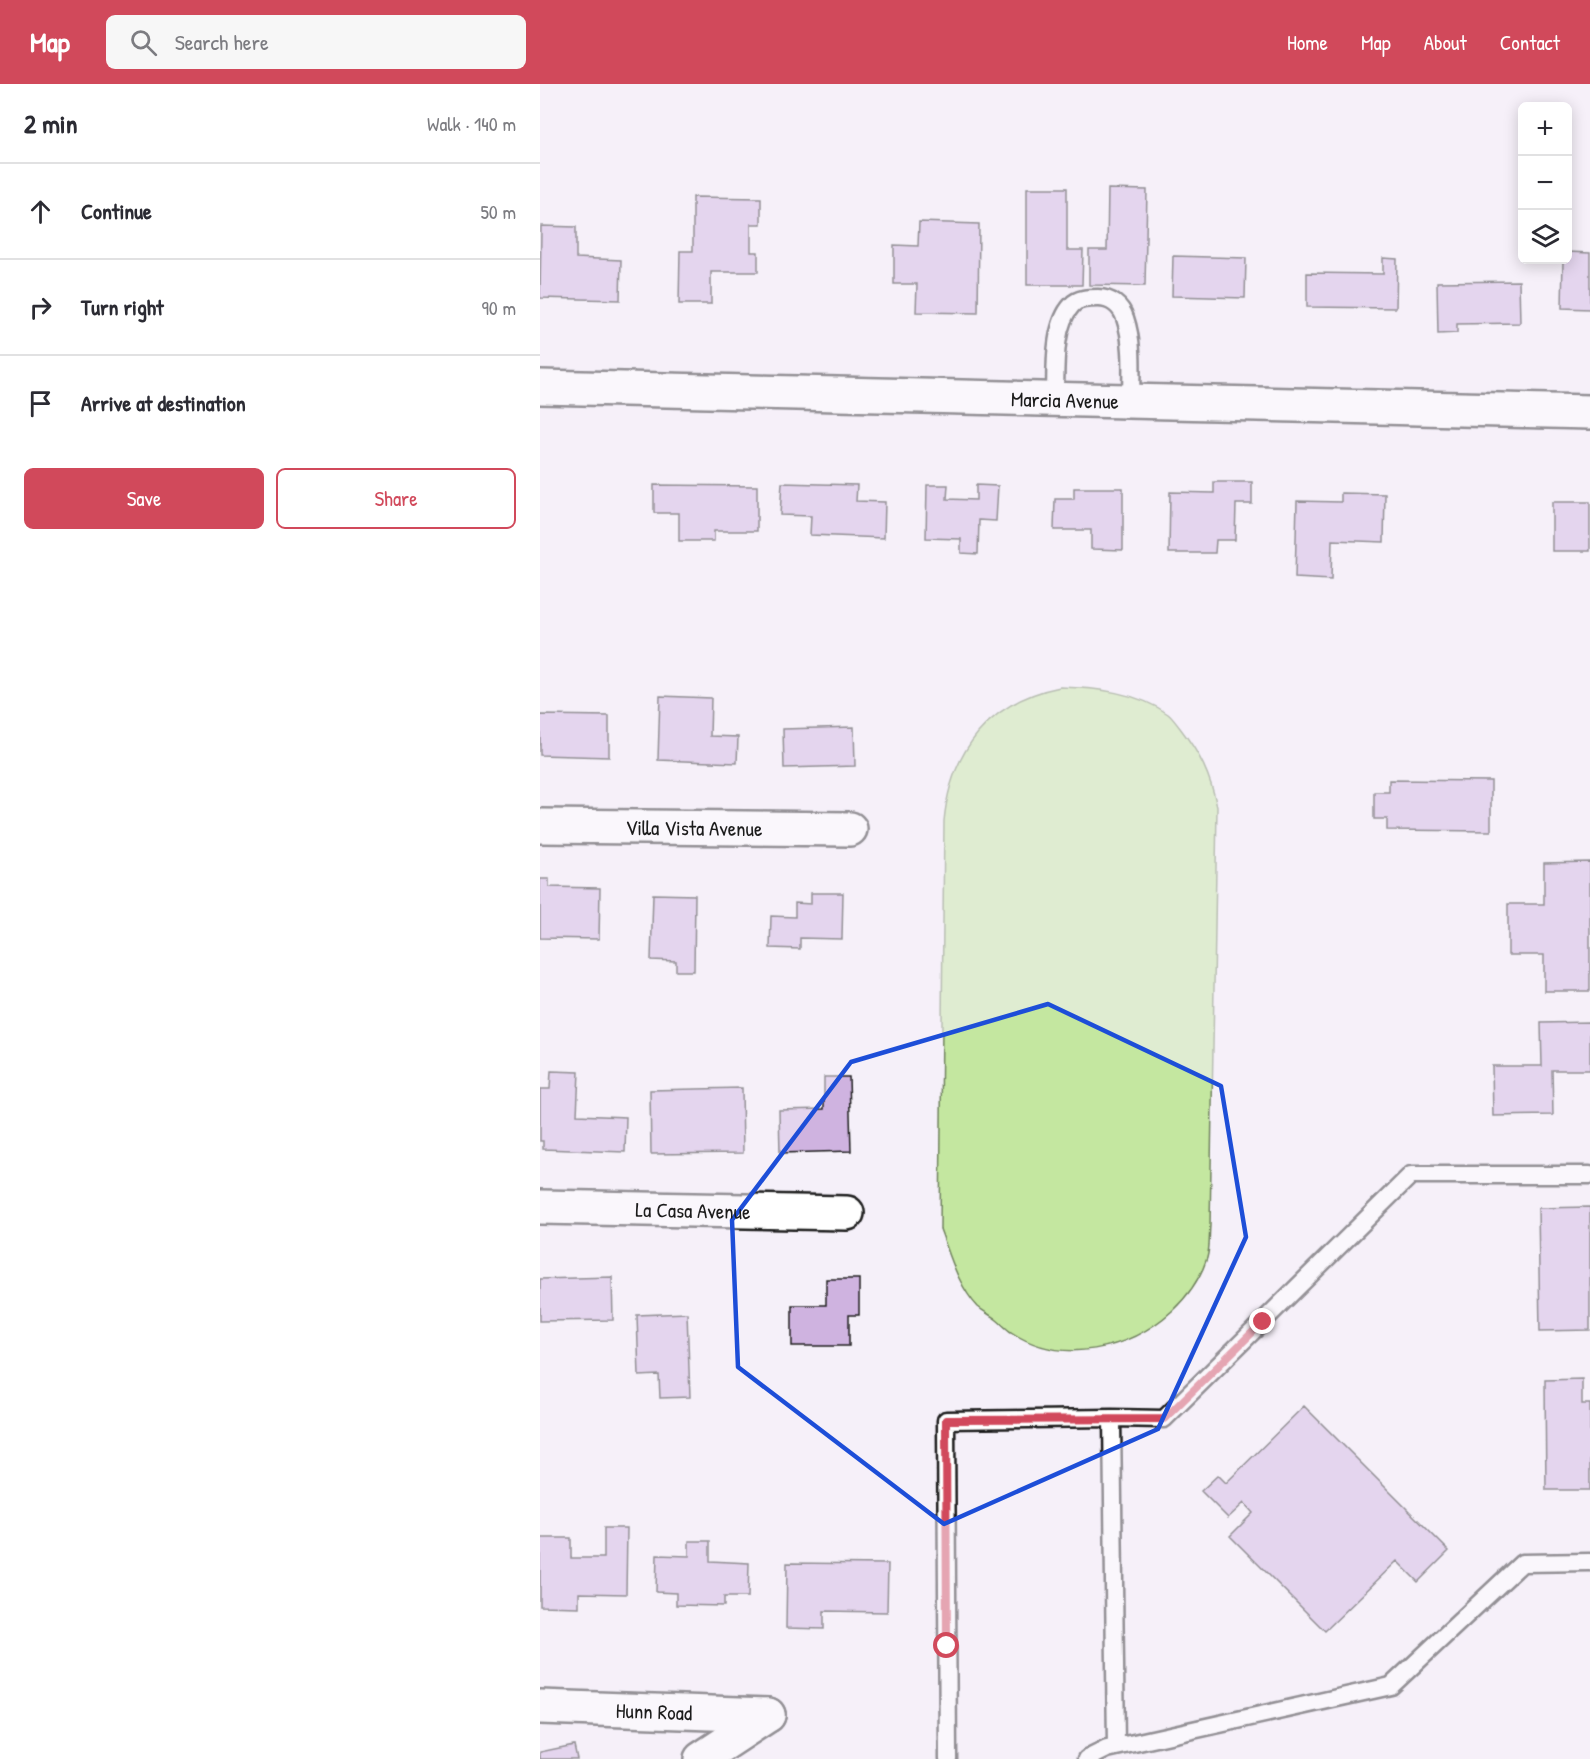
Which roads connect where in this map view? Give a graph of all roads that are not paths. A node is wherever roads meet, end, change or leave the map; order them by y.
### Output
1 (540, 387) edge
2 (1055, 399) junction
3 (1131, 401) junction
4 (1590, 412) edge
5 (540, 826) edge
6 (850, 829) dead end
7 (1590, 1175) edge
8 (540, 1207) edge
9 (847, 1213) dead end
10 (1112, 1418) junction
11 (1590, 1562) edge
12 (540, 1707) edge
13 (1116, 1748) junction
14 (701, 1759) edge
15 (948, 1759) edge
16 (1087, 1759) edge

1 - 2 street, Marcia Avenue
2 - 3 street, Marcia Avenue
2 - 3 lane
3 - 4 street, Marcia Avenue
5 - 6 street, Villa Vista Avenue
7 - 10 lane
8 - 9 street, La Casa Avenue
10 - 13 lane
10 - 15 lane
11 - 13 lane
12 - 14 street, Hunn Road
13 - 16 lane

